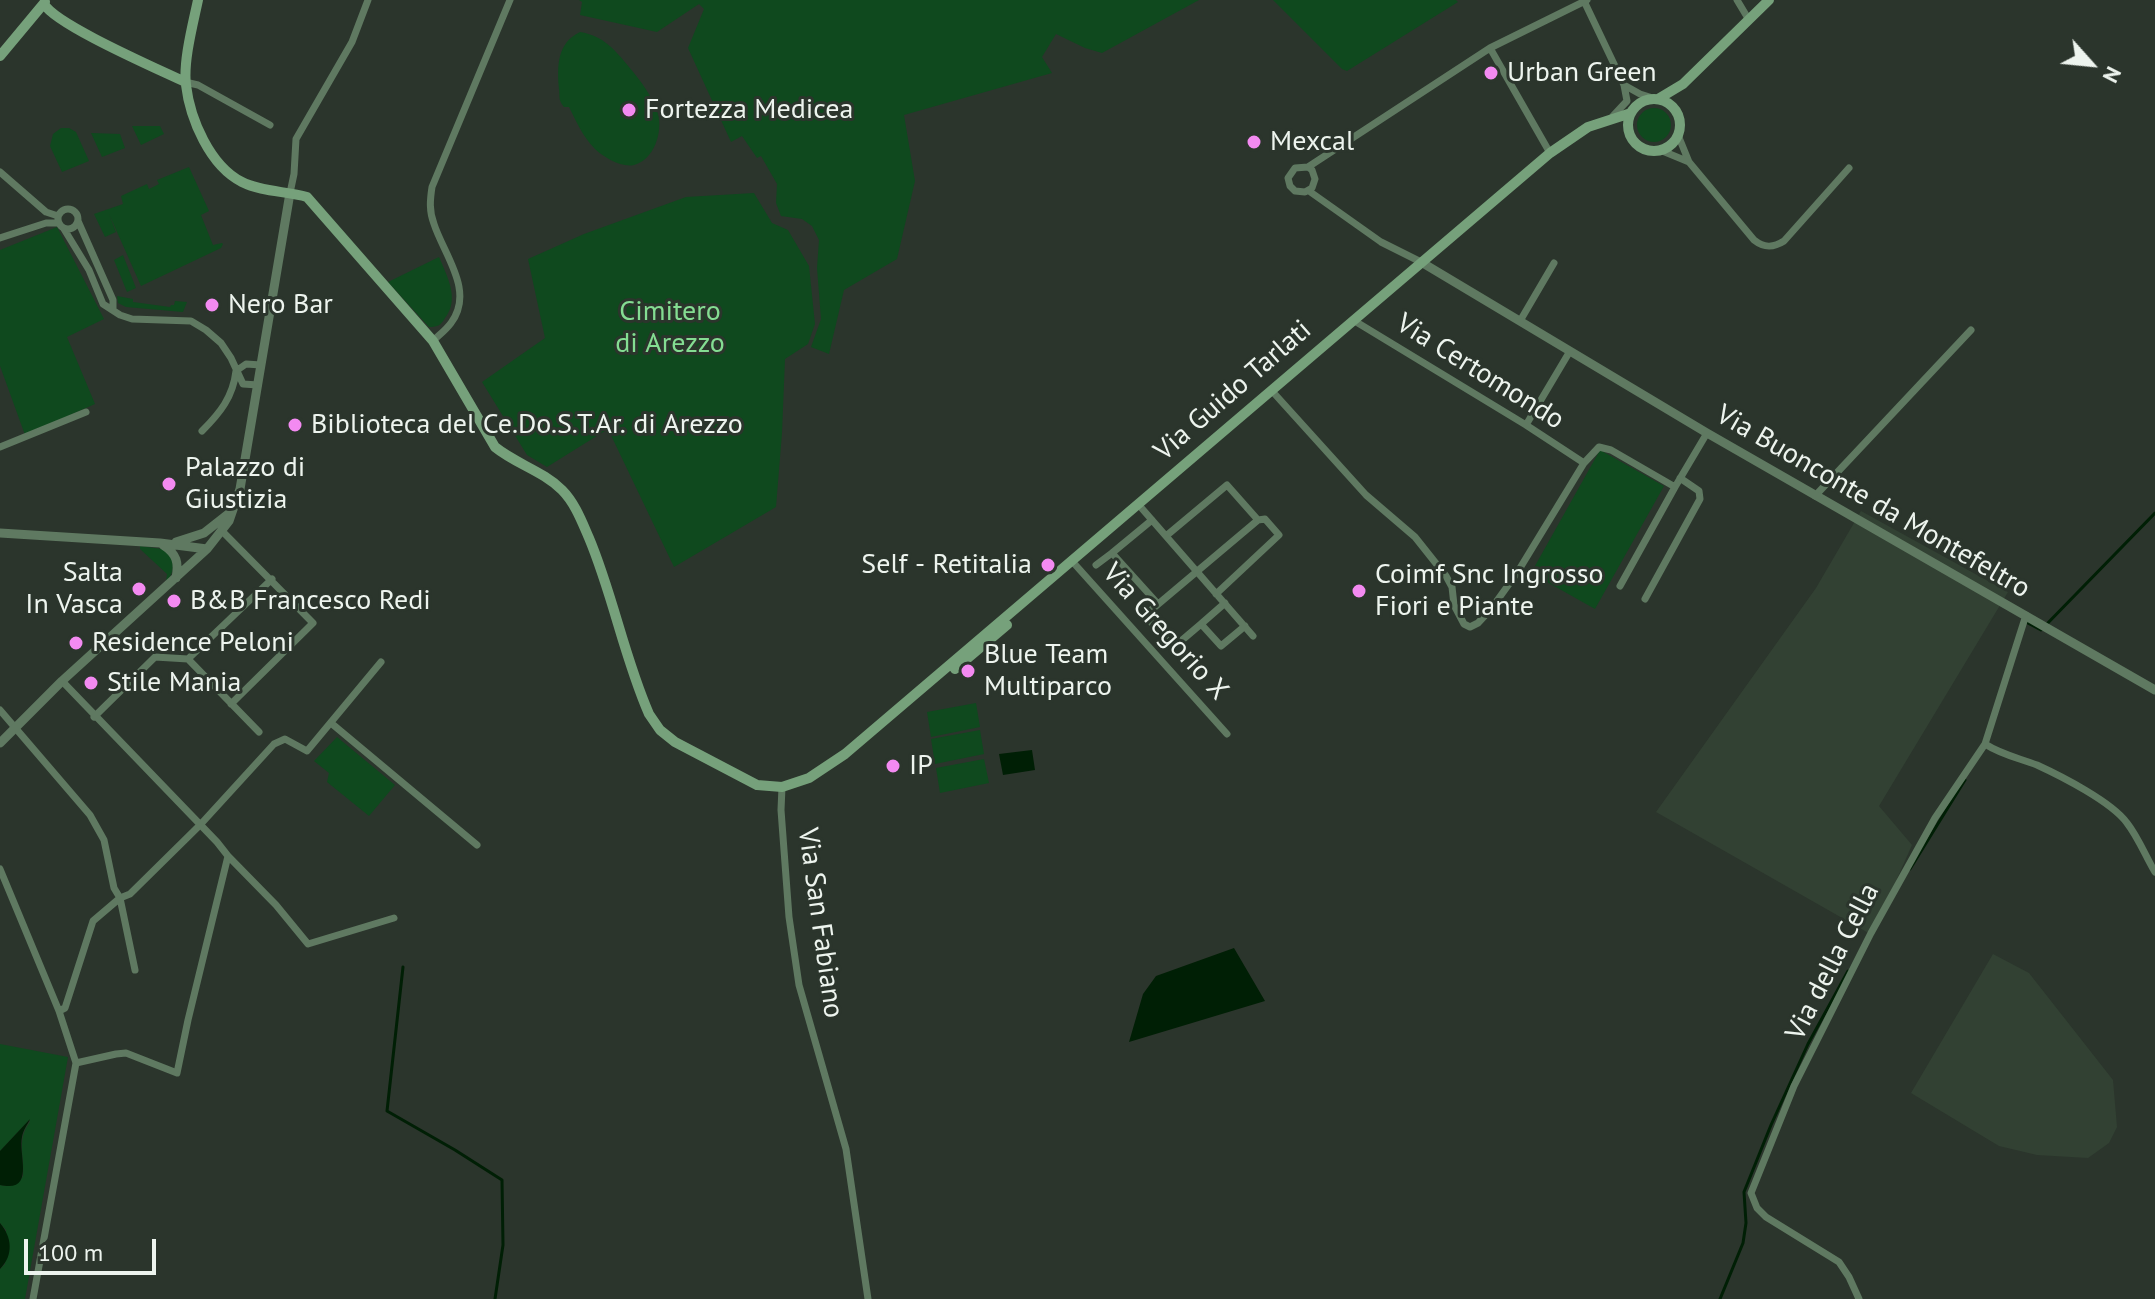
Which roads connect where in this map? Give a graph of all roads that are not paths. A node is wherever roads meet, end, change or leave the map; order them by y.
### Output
1 (198, 0) edge
2 (368, 0) edge
3 (510, 0) edge
4 (1586, 0) edge
5 (1737, 0) edge
6 (1769, 0) edge
7 (45, 1) edge
8 (1749, 20) junction
9 (1490, 48) junction
10 (0, 56) edge
11 (185, 82) junction
12 (1683, 84) junction
13 (1624, 85) junction
14 (1656, 99) junction
15 (1627, 101) junction
16 (1631, 113) junction
17 (1677, 113) junction
18 (1604, 122) junction
19 (270, 125) dead end
20 (1629, 133) junction
21 (1678, 135) junction
22 (1660, 150) junction
23 (1550, 153) junction
24 (1689, 162) junction
25 (1308, 167) junction
26 (1849, 168) dead end
27 (0, 172) edge
28 (1309, 191) junction
29 (290, 193) junction
30 (78, 221) junction
31 (60, 223) junction
32 (0, 238) edge
33 (1421, 262) junction
34 (1554, 263) dead end
35 (113, 310) junction
36 (1353, 320) junction
37 (1520, 321) junction
38 (1971, 330) dead end
39 (433, 341) junction
40 (1570, 351) junction
41 (261, 365) junction
42 (236, 371) junction
43 (258, 385) junction
44 (1272, 391) junction
45 (86, 412) dead end
46 (1526, 425) junction
47 (202, 431) dead end
48 (1707, 433) junction
49 (0, 447) edge
50 (1584, 463) junction
51 (1680, 478) junction
52 (1675, 487) junction
53 (1815, 496) junction
54 (1138, 504) junction
55 (234, 509) junction
56 (1152, 520) junction
57 (1258, 520) junction
58 (223, 532) junction
59 (0, 533) edge
60 (1166, 536) junction
61 (160, 543) junction
62 (207, 549) junction
63 (1112, 553) junction
64 (1071, 560) junction
65 (1096, 565) dead end
66 (1197, 571) junction
67 (176, 578) junction
68 (272, 579) junction
69 (1620, 586) dead end
70 (1040, 588) junction
71 (1216, 594) junction
72 (1645, 599) dead end
73 (1225, 603) junction
74 (1158, 604) junction
75 (1008, 615) junction
76 (2026, 615) junction
77 (1201, 624) junction
78 (1245, 626) junction
79 (1253, 636) dead end
80 (188, 659) junction
81 (966, 660) junction
82 (381, 662) dead end
83 (62, 681) junction
84 (2155, 690) edge
85 (231, 704) junction
86 (900, 707) junction
87 (0, 710) edge
88 (94, 717) junction
89 (331, 723) junction
90 (15, 728) junction
91 (259, 732) dead end
92 (1227, 734) dead end
93 (0, 743) edge
94 (1985, 744) junction
95 (782, 787) junction
96 (200, 825) junction
97 (477, 845) dead end
98 (228, 856) junction
99 (0, 869) edge
100 (2155, 872) edge
101 (120, 898) junction
102 (394, 918) dead end
103 (135, 970) dead end
104 (59, 1011) junction
105 (76, 1063) junction
106 (33, 1299) edge
107 (868, 1299) edge
108 (1859, 1299) edge

1 - 11 main road
2 - 29 street
3 - 39 street
4 - 9 street
4 - 13 street
5 - 8 street
6 - 8 main road
7 - 10 main road
7 - 11 main road
8 - 12 main road
9 - 23 street
9 - 25 street
11 - 19 street
11 - 29 main road
12 - 14 main road
12 - 17 main road
13 - 14 street
13 - 15 street
14 - 16 main road
14 - 17 main road
15 - 16 street
15 - 18 street
16 - 18 main road, Via Guido Tarlati
16 - 20 main road
17 - 21 main road
18 - 20 main road
18 - 23 main road, Via Guido Tarlati
20 - 22 main road
21 - 22 main road
21 - 24 street
22 - 24 street
23 - 33 main road, Via Guido Tarlati
24 - 26 street
25 - 28 street
25 - 28 street
27 - 31 street
28 - 33 street
29 - 39 main road
29 - 41 street
30 - 31 street
30 - 31 street
30 - 35 street
31 - 32 street
31 - 35 street
33 - 36 main road, Via Guido Tarlati
33 - 37 street, Via Buonconte da Montefeltro
34 - 37 street
35 - 42 street
36 - 44 main road, Via Guido Tarlati
36 - 46 street, Via Certomondo
37 - 40 street, Via Buonconte da Montefeltro
38 - 53 street
39 - 95 main road
40 - 46 street
40 - 48 street, Via Buonconte da Montefeltro
41 - 42 street
41 - 43 street
42 - 43 street
42 - 47 street
43 - 55 street
44 - 50 street
44 - 54 main road, Via Guido Tarlati
45 - 49 street
46 - 50 street, Via Certomondo
48 - 51 street
48 - 53 street, Via Buonconte da Montefeltro
50 - 52 street
51 - 52 street
51 - 72 street
52 - 69 street
53 - 76 street, Via Buonconte da Montefeltro
54 - 56 street
54 - 64 main road, Via Guido Tarlati
55 - 58 street
55 - 61 street
56 - 60 street
56 - 63 street
57 - 60 street
57 - 66 street
57 - 71 street
58 - 62 street
58 - 68 street
59 - 61 street
60 - 66 street
61 - 62 street
61 - 67 street
62 - 67 street
63 - 65 street
63 - 74 street
64 - 70 main road, Via Guido Tarlati
64 - 92 street, Via Gregorio X
66 - 71 street
66 - 74 street
67 - 83 street
68 - 80 street
68 - 85 street
70 - 75 main road, Via Guido Tarlati
70 - 81 main road
71 - 73 street
73 - 77 street
73 - 78 street
74 - 77 street
75 - 81 main road
75 - 86 main road, Via Guido Tarlati
76 - 84 street, Via Buonconte da Montefeltro
76 - 94 street, Via della Cella
77 - 78 street
78 - 79 street
80 - 85 street
80 - 88 street
81 - 86 main road
82 - 89 street
83 - 88 street
83 - 90 street
85 - 91 street
86 - 95 main road
87 - 90 street
88 - 96 street
89 - 96 street
89 - 97 street
90 - 93 street
90 - 101 street
94 - 100 street
94 - 108 street, Via della Cella
95 - 107 street, Via San Fabiano
96 - 98 street
96 - 101 street
98 - 102 street
98 - 105 street
99 - 104 street
101 - 103 street
101 - 104 street
104 - 105 street
105 - 106 street

